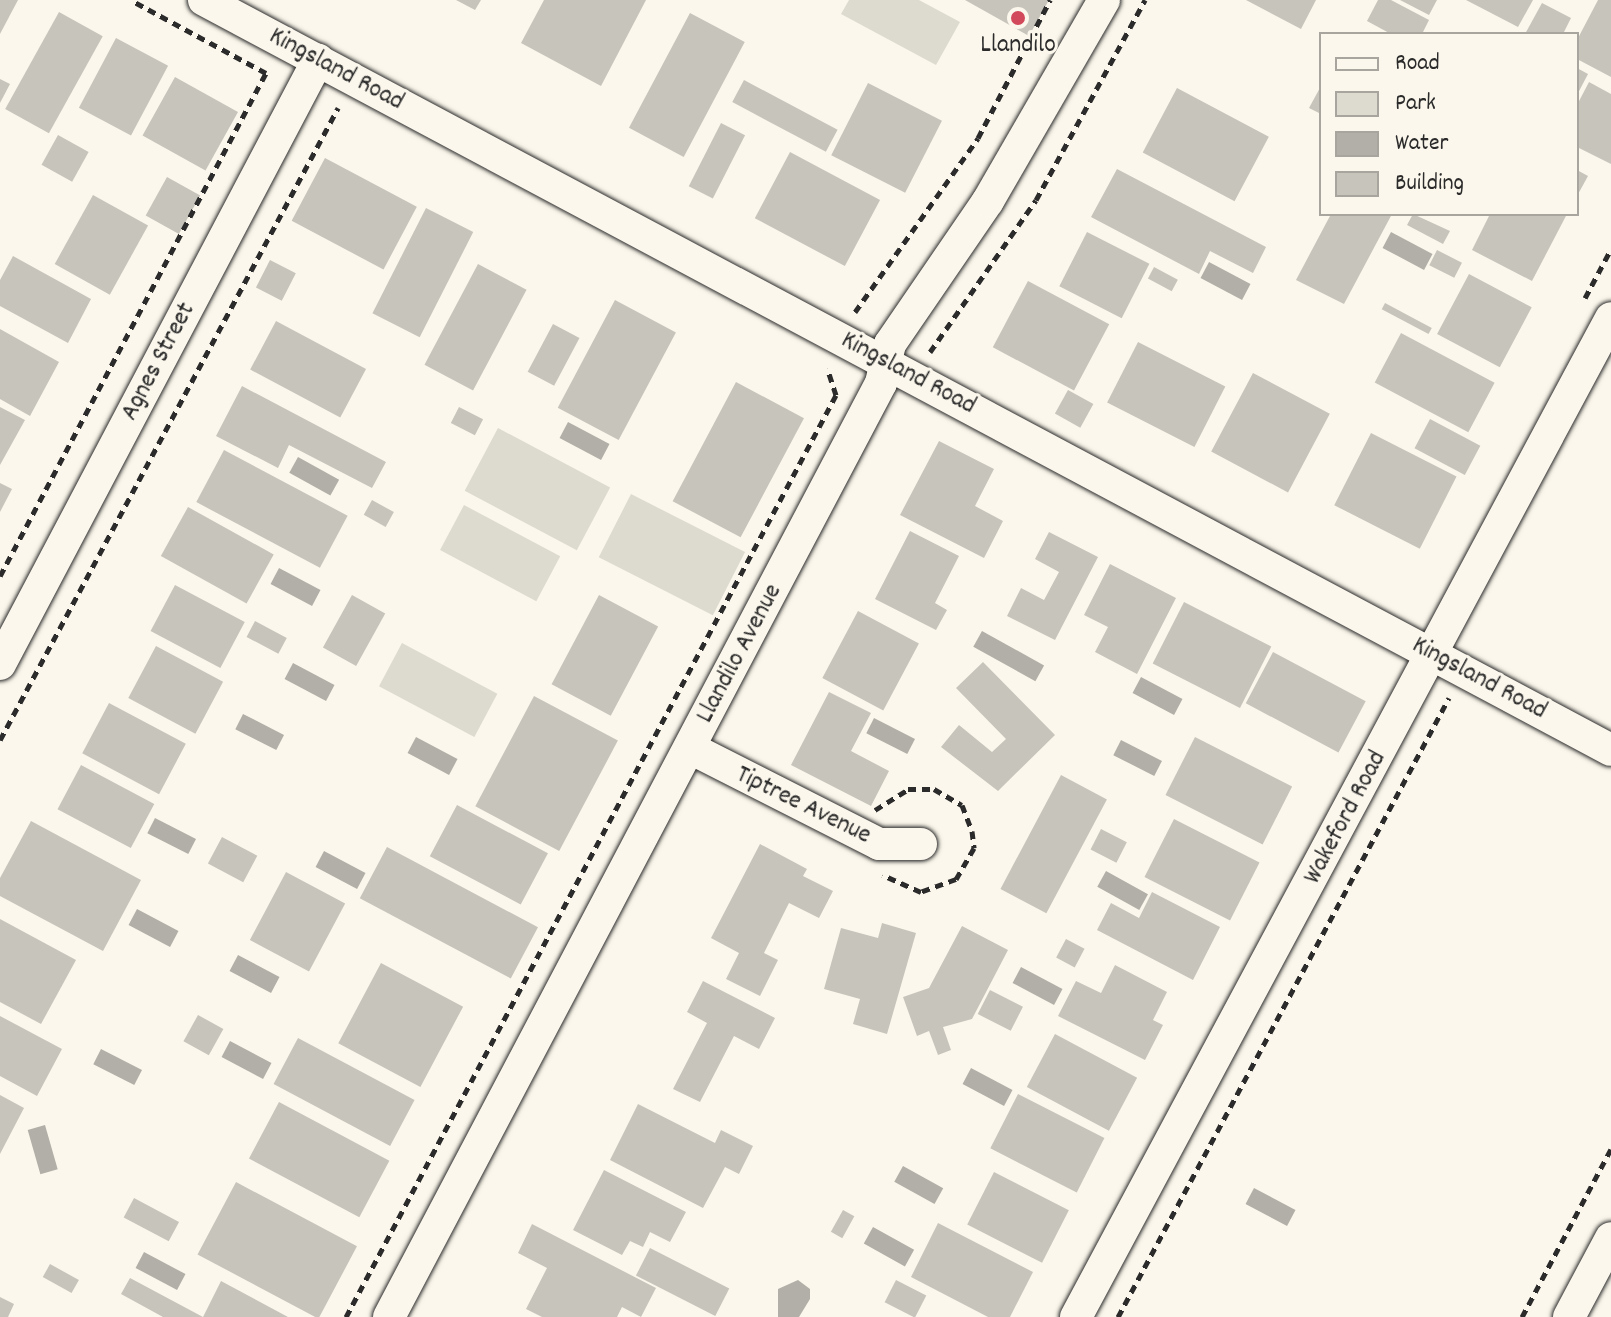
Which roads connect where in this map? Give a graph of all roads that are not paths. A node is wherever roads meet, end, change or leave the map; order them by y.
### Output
1 (204, 0) edge
2 (1104, 0) edge
3 (318, 60) junction
4 (1611, 318) edge
5 (885, 362) junction
6 (1433, 655) junction
7 (0, 664) edge
8 (690, 748) junction
9 (1611, 750) edge
10 (921, 844) dead end
11 (1611, 1238) edge
12 (389, 1317) edge
13 (1076, 1317) edge
14 (1569, 1317) edge

1 - 3 street, Kingsland Road
2 - 5 street, Llandilo Avenue
3 - 5 street, Kingsland Road
3 - 7 street, Agnes Street
4 - 6 street, Wakeford Road
5 - 6 street, Kingsland Road
5 - 8 street, Llandilo Avenue
6 - 9 street, Kingsland Road
6 - 13 street, Wakeford Road
8 - 10 street, Tiptree Avenue
8 - 12 street, Llandilo Avenue
11 - 14 street

